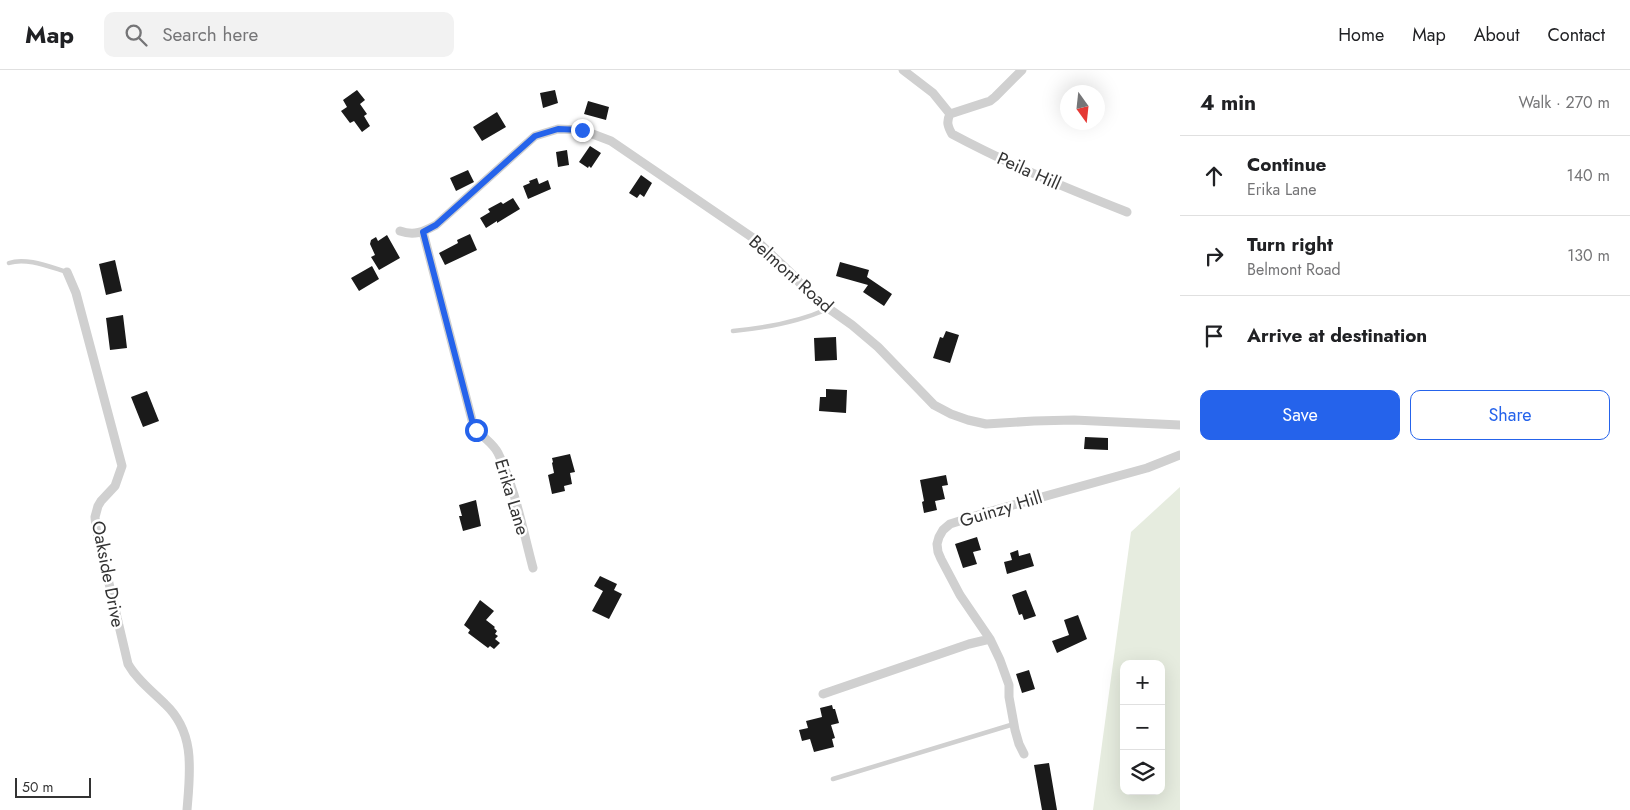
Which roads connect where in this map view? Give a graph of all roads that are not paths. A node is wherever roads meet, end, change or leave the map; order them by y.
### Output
1 (903, 70) edge
2 (1022, 70) edge
3 (950, 114) junction
4 (1127, 212) dead end
5 (400, 231) dead end
6 (423, 232) junction
7 (9, 263) dead end
8 (67, 272) joint
9 (827, 309) junction
10 (733, 331) dead end
11 (1180, 425) edge
12 (1180, 455) edge
13 (533, 568) dead end
14 (990, 639) junction
15 (823, 694) dead end
16 (1014, 724) junction
17 (1024, 754) dead end
18 (832, 779) dead end
19 (187, 810) edge

1 - 3 street, Peila Hill
2 - 3 street
3 - 4 street, Peila Hill
5 - 6 street
6 - 9 street, Belmont Road
6 - 13 street, Erika Lane
7 - 8 lane
8 - 19 street, Oakside Drive
9 - 10 lane
9 - 11 street, Belmont Road
12 - 14 street, Guinzy Hill
14 - 15 street
14 - 16 street, Guinzy Hill
16 - 17 street, Guinzy Hill
16 - 18 lane

